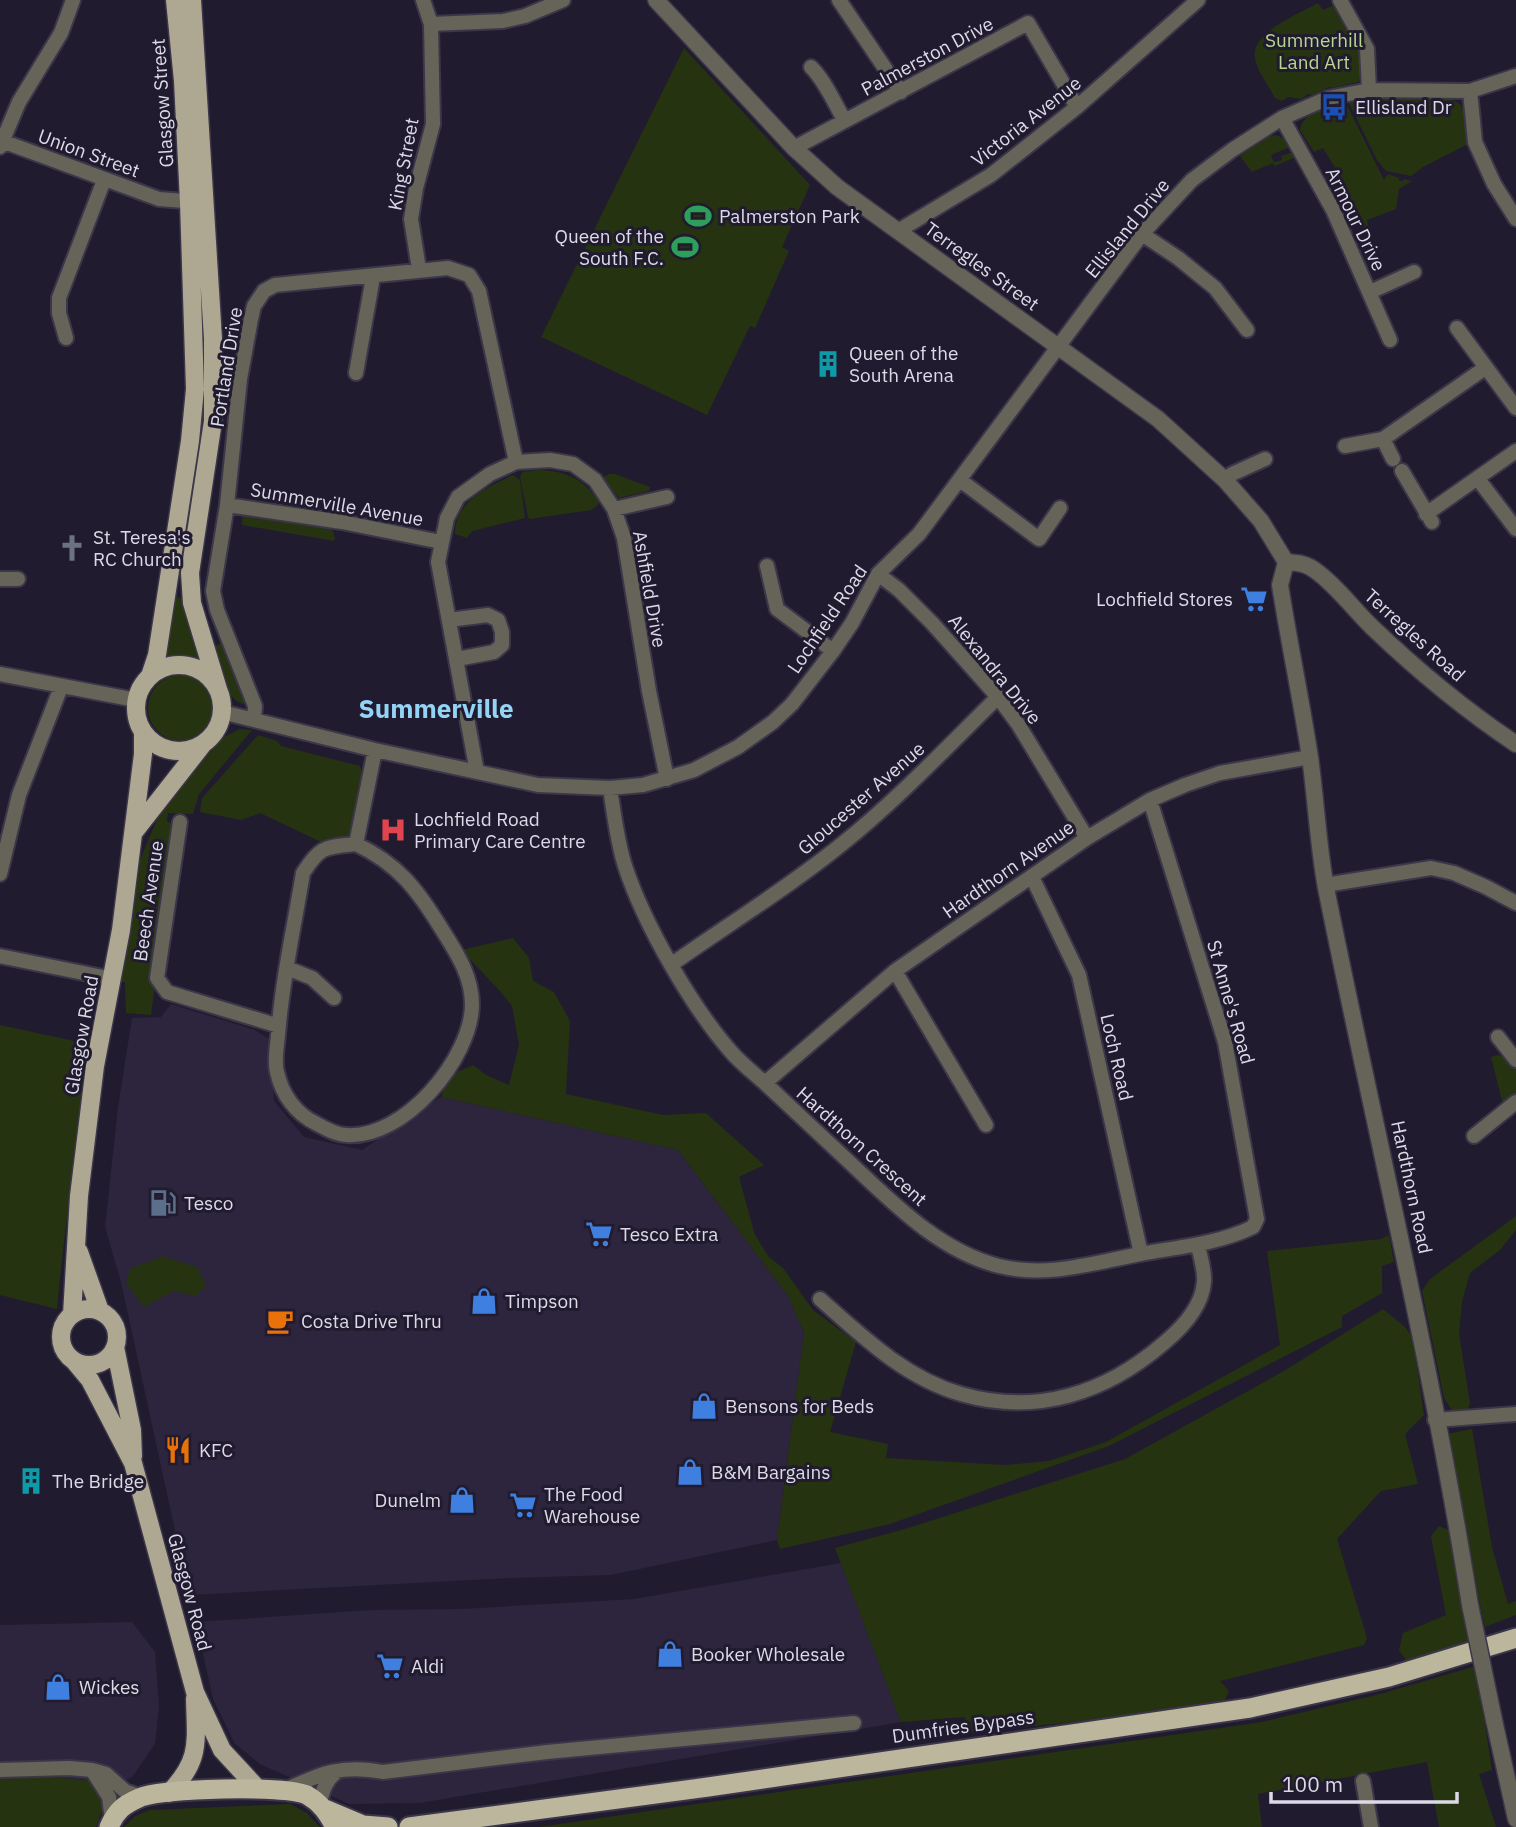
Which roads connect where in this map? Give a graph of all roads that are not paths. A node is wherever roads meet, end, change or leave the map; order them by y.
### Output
1 (73, 0) edge
2 (175, 0) edge
3 (192, 0) edge
4 (424, 0) edge
5 (656, 0) edge
6 (839, 0) edge
7 (1198, 0) edge
8 (1340, 0) edge
9 (561, 1) edge
10 (431, 24) junction
11 (811, 67) dead end
12 (1516, 76) edge
13 (1369, 90) junction
14 (1470, 91) junction
15 (901, 92) junction
16 (1077, 107) junction
17 (1282, 118) junction
18 (845, 121) junction
19 (1, 144) edge
20 (794, 148) junction
21 (104, 180) junction
22 (197, 202) junction
23 (1516, 219) edge
24 (898, 231) junction
25 (1142, 234) junction
26 (419, 269) junction
27 (1414, 272) dead end
28 (373, 277) junction
29 (1370, 292) junction
30 (1457, 328) dead end
31 (1247, 330) dead end
32 (66, 338) dead end
33 (1390, 341) dead end
34 (1058, 347) junction
35 (1485, 368) junction
36 (356, 373) dead end
37 (1516, 408) edge
38 (1382, 439) junction
39 (1345, 446) dead end
40 (1516, 451) edge
41 (1265, 459) dead end
42 (1393, 459) dead end
43 (516, 462) junction
44 (1402, 471) dead end
45 (1478, 479) junction
46 (960, 480) junction
47 (1225, 480) junction
48 (667, 497) dead end
49 (227, 505) junction
50 (1060, 508) dead end
51 (614, 509) junction
52 (1516, 528) edge
53 (441, 542) junction
54 (1286, 562) junction
55 (767, 566) dead end
56 (878, 575) junction
57 (0, 579) edge
58 (18, 579) dead end
59 (449, 620) junction
60 (832, 651) junction
61 (457, 659) junction
62 (0, 674) edge
63 (150, 676) junction
64 (61, 687) junction
65 (218, 689) junction
66 (998, 697) junction
67 (136, 699) junction
68 (222, 712) junction
69 (254, 720) junction
70 (143, 732) junction
71 (205, 741) junction
72 (1516, 744) edge
73 (375, 750) junction
74 (1310, 757) junction
75 (477, 772) junction
76 (667, 779) junction
77 (610, 788) junction
78 (1150, 800) junction
79 (180, 822) dead end
80 (133, 833) junction
81 (1087, 838) junction
82 (356, 844) junction
83 (0, 874) edge
84 (1032, 877) junction
85 (1325, 885) junction
86 (1516, 903) edge
87 (0, 956) edge
88 (672, 964) junction
89 (286, 968) junction
90 (895, 971) junction
91 (113, 979) junction
92 (334, 998) dead end
93 (279, 1026) junction
94 (1498, 1037) dead end
95 (1516, 1060) edge
96 (765, 1083) junction
97 (1516, 1102) edge
98 (986, 1125) dead end
99 (1474, 1136) dead end
100 (1257, 1219) joint
101 (77, 1245) junction
102 (1198, 1245) junction
103 (1141, 1254) junction
104 (820, 1299) dead end
105 (100, 1311) junction
106 (72, 1315) junction
107 (115, 1347) junction
108 (75, 1362) junction
109 (1516, 1414) edge
110 (1435, 1420) junction
111 (133, 1463) junction
112 (1516, 1638) edge
113 (195, 1692) junction
114 (854, 1723) dead end
115 (342, 1768) junction
116 (0, 1770) edge
117 (92, 1770) junction
118 (1363, 1781) dead end
119 (258, 1789) junction
120 (285, 1790) junction
121 (169, 1793) junction
122 (142, 1797) junction
123 (323, 1807) junction
124 (1516, 1819) edge
125 (111, 1823) edge
126 (335, 1827) edge
127 (387, 1827) edge
128 (409, 1827) edge
129 (1371, 1827) edge

1 - 19 street
2 - 22 main road, Glasgow Street
3 - 22 main road, Glasgow Street
4 - 10 street, King Street
5 - 20 street, Terregles Street
6 - 15 street
7 - 16 street, Victoria Avenue
8 - 13 street
9 - 10 street
10 - 26 street, King Street
11 - 18 street
12 - 14 street, Ellisland Drive
13 - 14 street, Ellisland Drive
13 - 17 street, Ellisland Drive
14 - 23 street
15 - 16 street, Palmerston Drive
15 - 18 street, Palmerston Drive
16 - 24 street, Victoria Avenue
17 - 25 street, Ellisland Drive
17 - 29 street, Armour Drive
18 - 20 street, Palmerston Drive
19 - 21 street, Union Street
20 - 24 street, Terregles Street
21 - 22 street, Union Street
21 - 32 street
22 - 63 main road
22 - 65 main road
24 - 34 street, Terregles Street
25 - 31 street
25 - 34 street, Ellisland Drive
26 - 28 street, Portland Drive
26 - 43 street, Portland Drive
27 - 29 street
28 - 36 street
28 - 49 street, Portland Drive
29 - 33 street, Armour Drive
30 - 35 street
34 - 46 street, Lochfield Road
34 - 47 street, Terregles Street
35 - 37 street
35 - 38 street
38 - 39 street
38 - 42 street
40 - 45 street
41 - 47 street
43 - 51 street, Ashfield Drive
43 - 53 street, Ashfield Drive
44 - 45 street
45 - 52 street
46 - 50 street
46 - 56 street, Lochfield Road
47 - 54 street, Terregles Street
48 - 51 street
49 - 53 street, Summerville Avenue
49 - 69 street, Portland Drive
51 - 76 street, Ashfield Drive
53 - 59 street, Ashfield Drive
54 - 72 street, Terregles Road
54 - 74 street, Hardthorn Road
55 - 60 street
56 - 60 street, Lochfield Road
56 - 66 street, Alexandra Drive
57 - 58 street
59 - 61 street, Ashfield Drive
59 - 61 street
60 - 76 street, Lochfield Road
61 - 75 street, Ashfield Drive
62 - 64 street
63 - 65 main road
63 - 67 main road
64 - 67 street
64 - 83 street
65 - 68 main road
66 - 81 street, Alexandra Drive
66 - 88 street, Gloucester Avenue
67 - 70 main road
68 - 69 street, Lochfield Road
68 - 71 main road
69 - 73 street, Lochfield Road
70 - 71 main road
70 - 80 main road, Glasgow Road
71 - 80 main road
73 - 75 street, Lochfield Road
73 - 82 street
74 - 78 street, Hardthorn Avenue
74 - 85 street, Hardthorn Road
75 - 77 street, Lochfield Road
76 - 77 street, Lochfield Road
77 - 88 street, Hardthorn Crescent
78 - 81 street, Hardthorn Avenue
78 - 100 street, St Anne's Road
79 - 93 street, Beech Avenue
80 - 91 main road, Glasgow Road
81 - 84 street, Hardthorn Avenue
82 - 89 street
82 - 93 street
84 - 90 street, Hardthorn Avenue
84 - 103 street, Loch Road
85 - 86 street
85 - 110 street, Hardthorn Road
87 - 91 street
88 - 96 street, Hardthorn Crescent
89 - 92 street
89 - 93 street
90 - 96 street, Hardthorn Avenue
90 - 98 street
91 - 101 main road, Glasgow Road
94 - 95 street
96 - 103 street, Hardthorn Crescent
97 - 99 street
100 - 102 street, Hardthorn Crescent
101 - 105 main road, Glasgow Road
101 - 106 main road, Glasgow Road
102 - 103 street, Hardthorn Crescent
102 - 104 street
105 - 106 main road
105 - 107 main road
106 - 108 main road
107 - 108 main road
107 - 111 main road, Glasgow Road
108 - 111 main road, Glasgow Road
109 - 110 street
110 - 124 street, Hardthorn Road, bridge
111 - 113 main road, Glasgow Road
112 - 128 highway, Dumfries Bypass
113 - 119 main road, Glasgow Road
113 - 121 main road, Glasgow Road
114 - 115 street
115 - 120 street
115 - 123 street
116 - 117 street
117 - 122 street
117 - 125 street
118 - 129 street
119 - 120 highway
119 - 121 highway
120 - 123 highway
121 - 122 highway
122 - 125 highway
123 - 126 highway
123 - 127 highway

